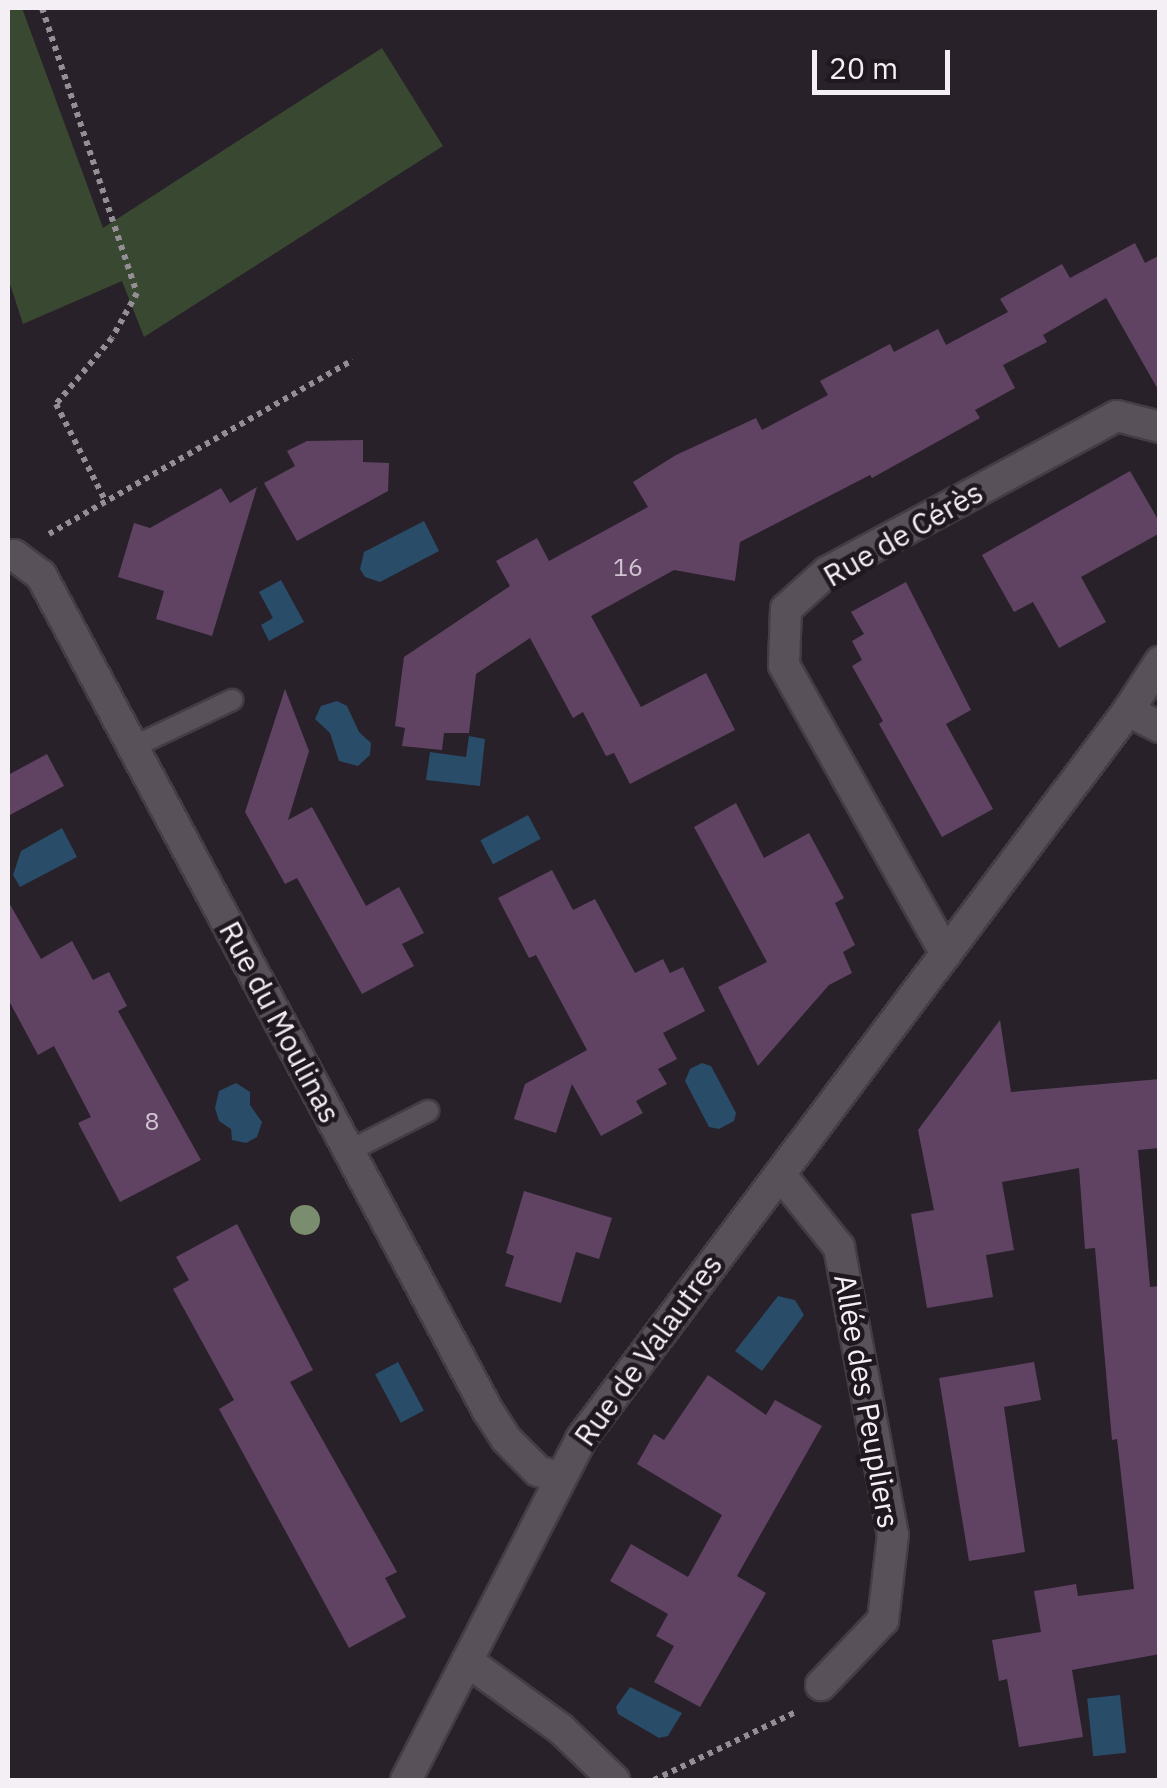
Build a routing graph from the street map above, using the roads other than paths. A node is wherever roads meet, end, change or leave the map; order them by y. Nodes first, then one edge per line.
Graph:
1 (1160, 427) edge
2 (11, 556) edge
3 (1160, 662) edge
4 (232, 700) dead end
5 (1128, 711) junction
6 (1160, 728) edge
7 (132, 747) junction
8 (946, 954) junction
9 (428, 1112) dead end
10 (349, 1151) junction
11 (780, 1174) junction
12 (558, 1477) junction
13 (467, 1661) junction
14 (822, 1685) road end
15 (406, 1780) edge
16 (614, 1780) edge

1 - 8 street, Rue de Cérès
2 - 7 street, Rue du Moulinas
3 - 5 street, Rue de Valautres
4 - 7 lane
5 - 6 street
5 - 8 street, Rue de Valautres
7 - 10 street, Rue du Moulinas
8 - 11 street, Rue de Valautres
9 - 10 lane
10 - 12 street, Rue du Moulinas
11 - 12 street, Rue de Valautres
11 - 14 street, Allée des Peupliers
12 - 13 street, Rue de Valautres
13 - 15 street, Rue de Valautres
13 - 16 street

